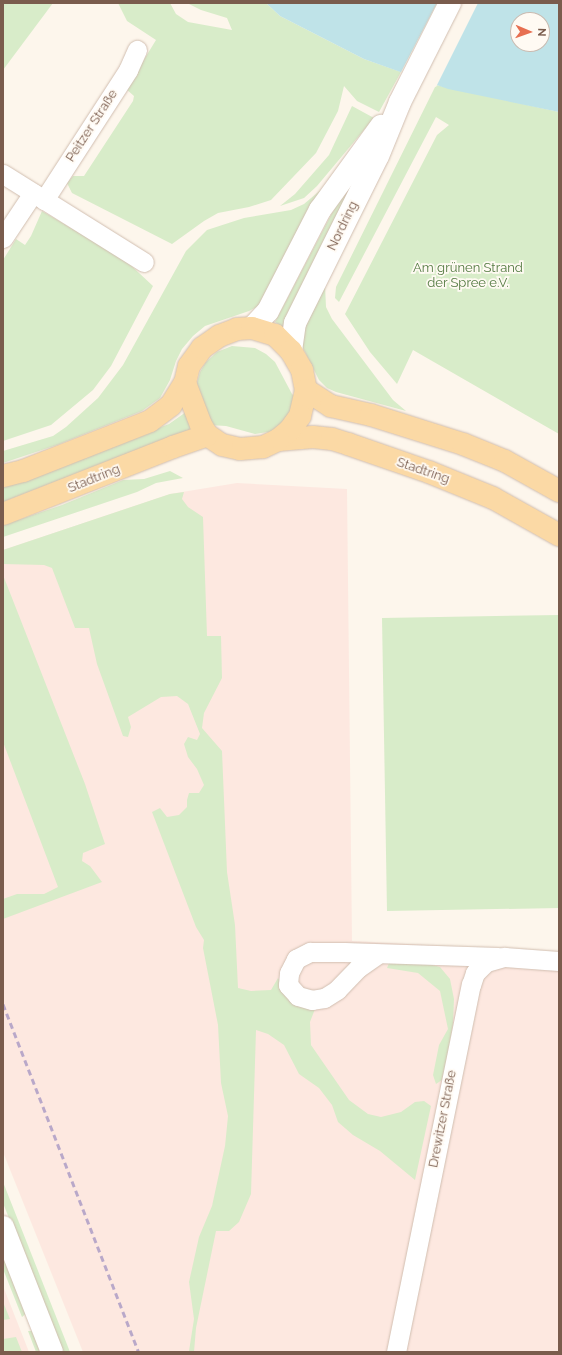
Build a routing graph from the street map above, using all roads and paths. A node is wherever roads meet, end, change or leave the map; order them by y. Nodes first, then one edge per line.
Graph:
1 (450, 3) edge
2 (137, 50) dead end
3 (400, 102) junction
4 (3, 174) edge
5 (39, 197) junction
6 (3, 238) edge
7 (144, 262) dead end
8 (252, 328) junction
9 (291, 351) junction
10 (185, 383) junction
11 (306, 390) junction
12 (208, 435) junction
13 (278, 440) junction
14 (3, 476) edge
15 (559, 491) edge
16 (3, 514) edge
17 (559, 535) edge
18 (378, 954) dead end
19 (504, 957) junction
20 (559, 960) edge
21 (3, 1227) edge
22 (52, 1352) edge
23 (396, 1352) edge

1 - 3 main road, Nordring
2 - 5 street, Peitzer Straße
3 - 8 main road, Nordring
3 - 9 main road, Nordring
4 - 5 street
5 - 6 street, Peitzer Straße
5 - 7 street
8 - 9 main road, Stadtring
8 - 10 main road, Stadtring
9 - 11 main road, Stadtring
10 - 12 main road, Stadtring
10 - 14 main road, Stadtring
11 - 13 main road, Stadtring
11 - 15 main road
12 - 13 main road, Stadtring
12 - 16 main road, Stadtring
13 - 17 main road, Stadtring
18 - 19 street
19 - 20 street, Drewitzer Straße
19 - 23 street, Drewitzer Straße
21 - 22 main road

